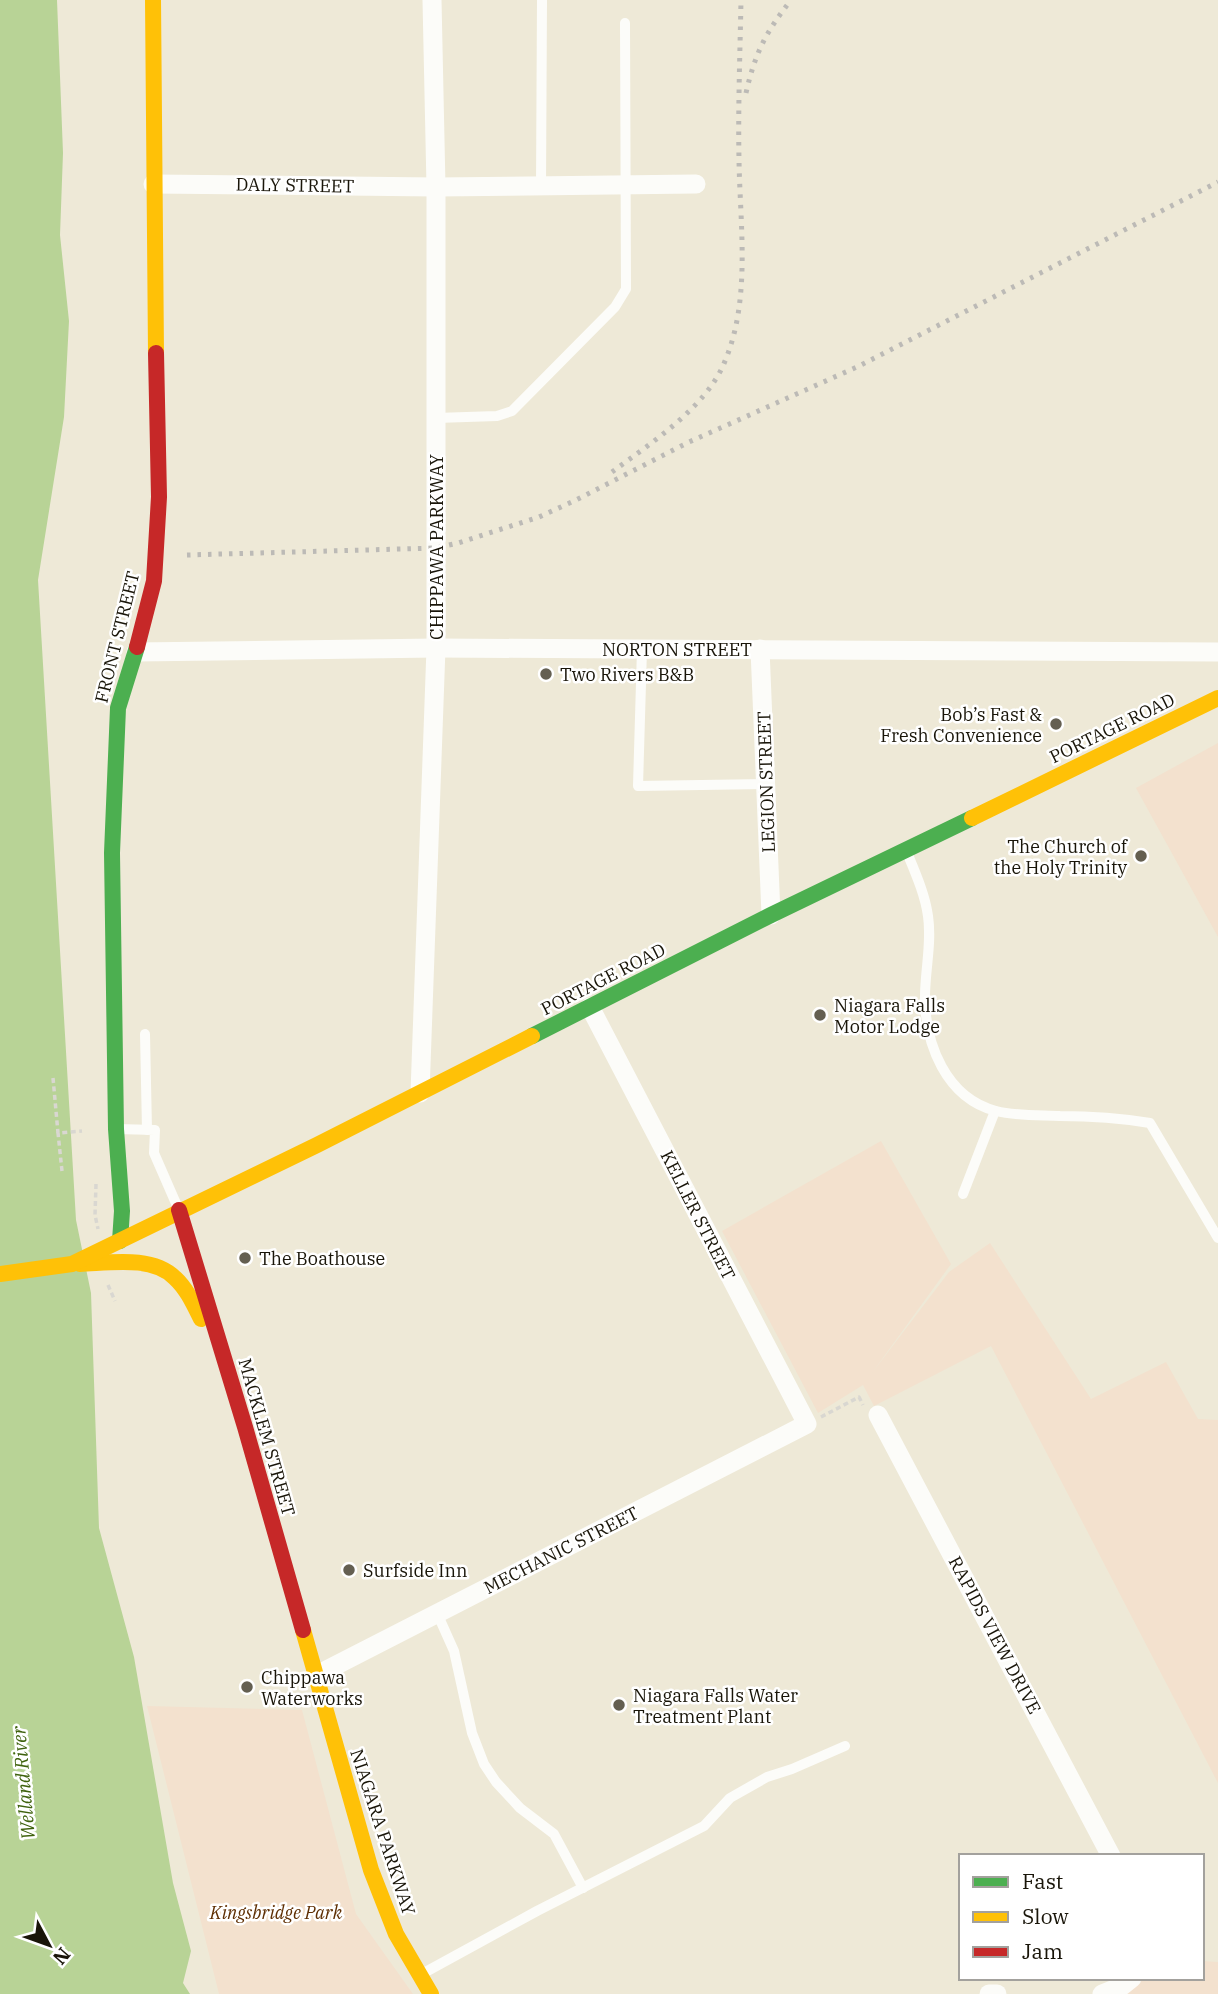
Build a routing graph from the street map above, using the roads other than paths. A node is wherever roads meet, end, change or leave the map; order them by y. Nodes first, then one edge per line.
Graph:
1 (153, 0) edge
2 (432, 0) edge
3 (542, 0) edge
4 (625, 23) dead end
5 (153, 184) junction
6 (696, 184) dead end
7 (541, 186) junction
8 (625, 186) junction
9 (436, 187) junction
10 (436, 418) junction
11 (436, 648) junction
12 (642, 649) junction
13 (760, 649) junction
14 (136, 652) junction
15 (1218, 652) edge
16 (1218, 698) edge
17 (766, 784) junction
18 (906, 850) junction
19 (771, 915) junction
20 (590, 1007) junction
21 (145, 1034) dead end
22 (419, 1093) junction
23 (995, 1111) junction
24 (116, 1129) junction
25 (146, 1130) junction
26 (962, 1194) dead end
27 (179, 1210) junction
28 (1218, 1238) edge
29 (120, 1241) junction
30 (72, 1264) junction
31 (0, 1274) edge
32 (231, 1380) junction
33 (878, 1415) road end
34 (807, 1424) joint
35 (437, 1613) junction
36 (315, 1676) junction
37 (845, 1746) dead end
38 (1110, 1854) edge
39 (583, 1888) junction
40 (418, 1976) junction
41 (1129, 1980) edge
42 (1106, 1993) edge
43 (431, 1994) edge
44 (989, 1994) edge
45 (997, 1994) edge

1 - 5 main road, FRONT STREET
2 - 9 street, CHIPPAWA PARKWAY
3 - 7 lane
4 - 8 lane
5 - 9 street, DALY STREET
5 - 14 main road, FRONT STREET
6 - 8 street, DALY STREET
7 - 8 street, DALY STREET
7 - 9 street, DALY STREET
8 - 10 lane
9 - 10 street, CHIPPAWA PARKWAY
10 - 11 street, CHIPPAWA PARKWAY
11 - 12 street, NORTON STREET
11 - 14 street, NORTON STREET
11 - 22 street, CHIPPAWA PARKWAY
12 - 13 street, NORTON STREET
12 - 17 lane
13 - 15 street, NORTON STREET
13 - 17 street, LEGION STREET
14 - 24 main road, FRONT STREET
16 - 18 main road, PORTAGE ROAD
17 - 19 street, LEGION STREET
18 - 19 main road, PORTAGE ROAD
18 - 23 lane
19 - 20 main road, PORTAGE ROAD
20 - 22 main road, PORTAGE ROAD
20 - 34 street, KELLER STREET
21 - 25 lane
22 - 27 main road, PORTAGE ROAD
23 - 26 lane
23 - 28 lane
24 - 25 lane
24 - 29 main road, FRONT STREET
25 - 27 lane
27 - 29 main road, PORTAGE ROAD
27 - 32 main road, MACKLEM STREET
29 - 30 main road, PORTAGE ROAD
30 - 31 main road, PORTAGE ROAD
30 - 32 main road
32 - 36 main road, MACKLEM STREET
33 - 38 street, RAPIDS VIEW DRIVE
34 - 35 street, MECHANIC STREET
35 - 36 street, MECHANIC STREET
35 - 39 lane
36 - 40 main road, NIAGARA PARKWAY
37 - 39 lane
39 - 40 lane
40 - 43 main road, NIAGARA PARKWAY
41 - 42 street
44 - 45 street

